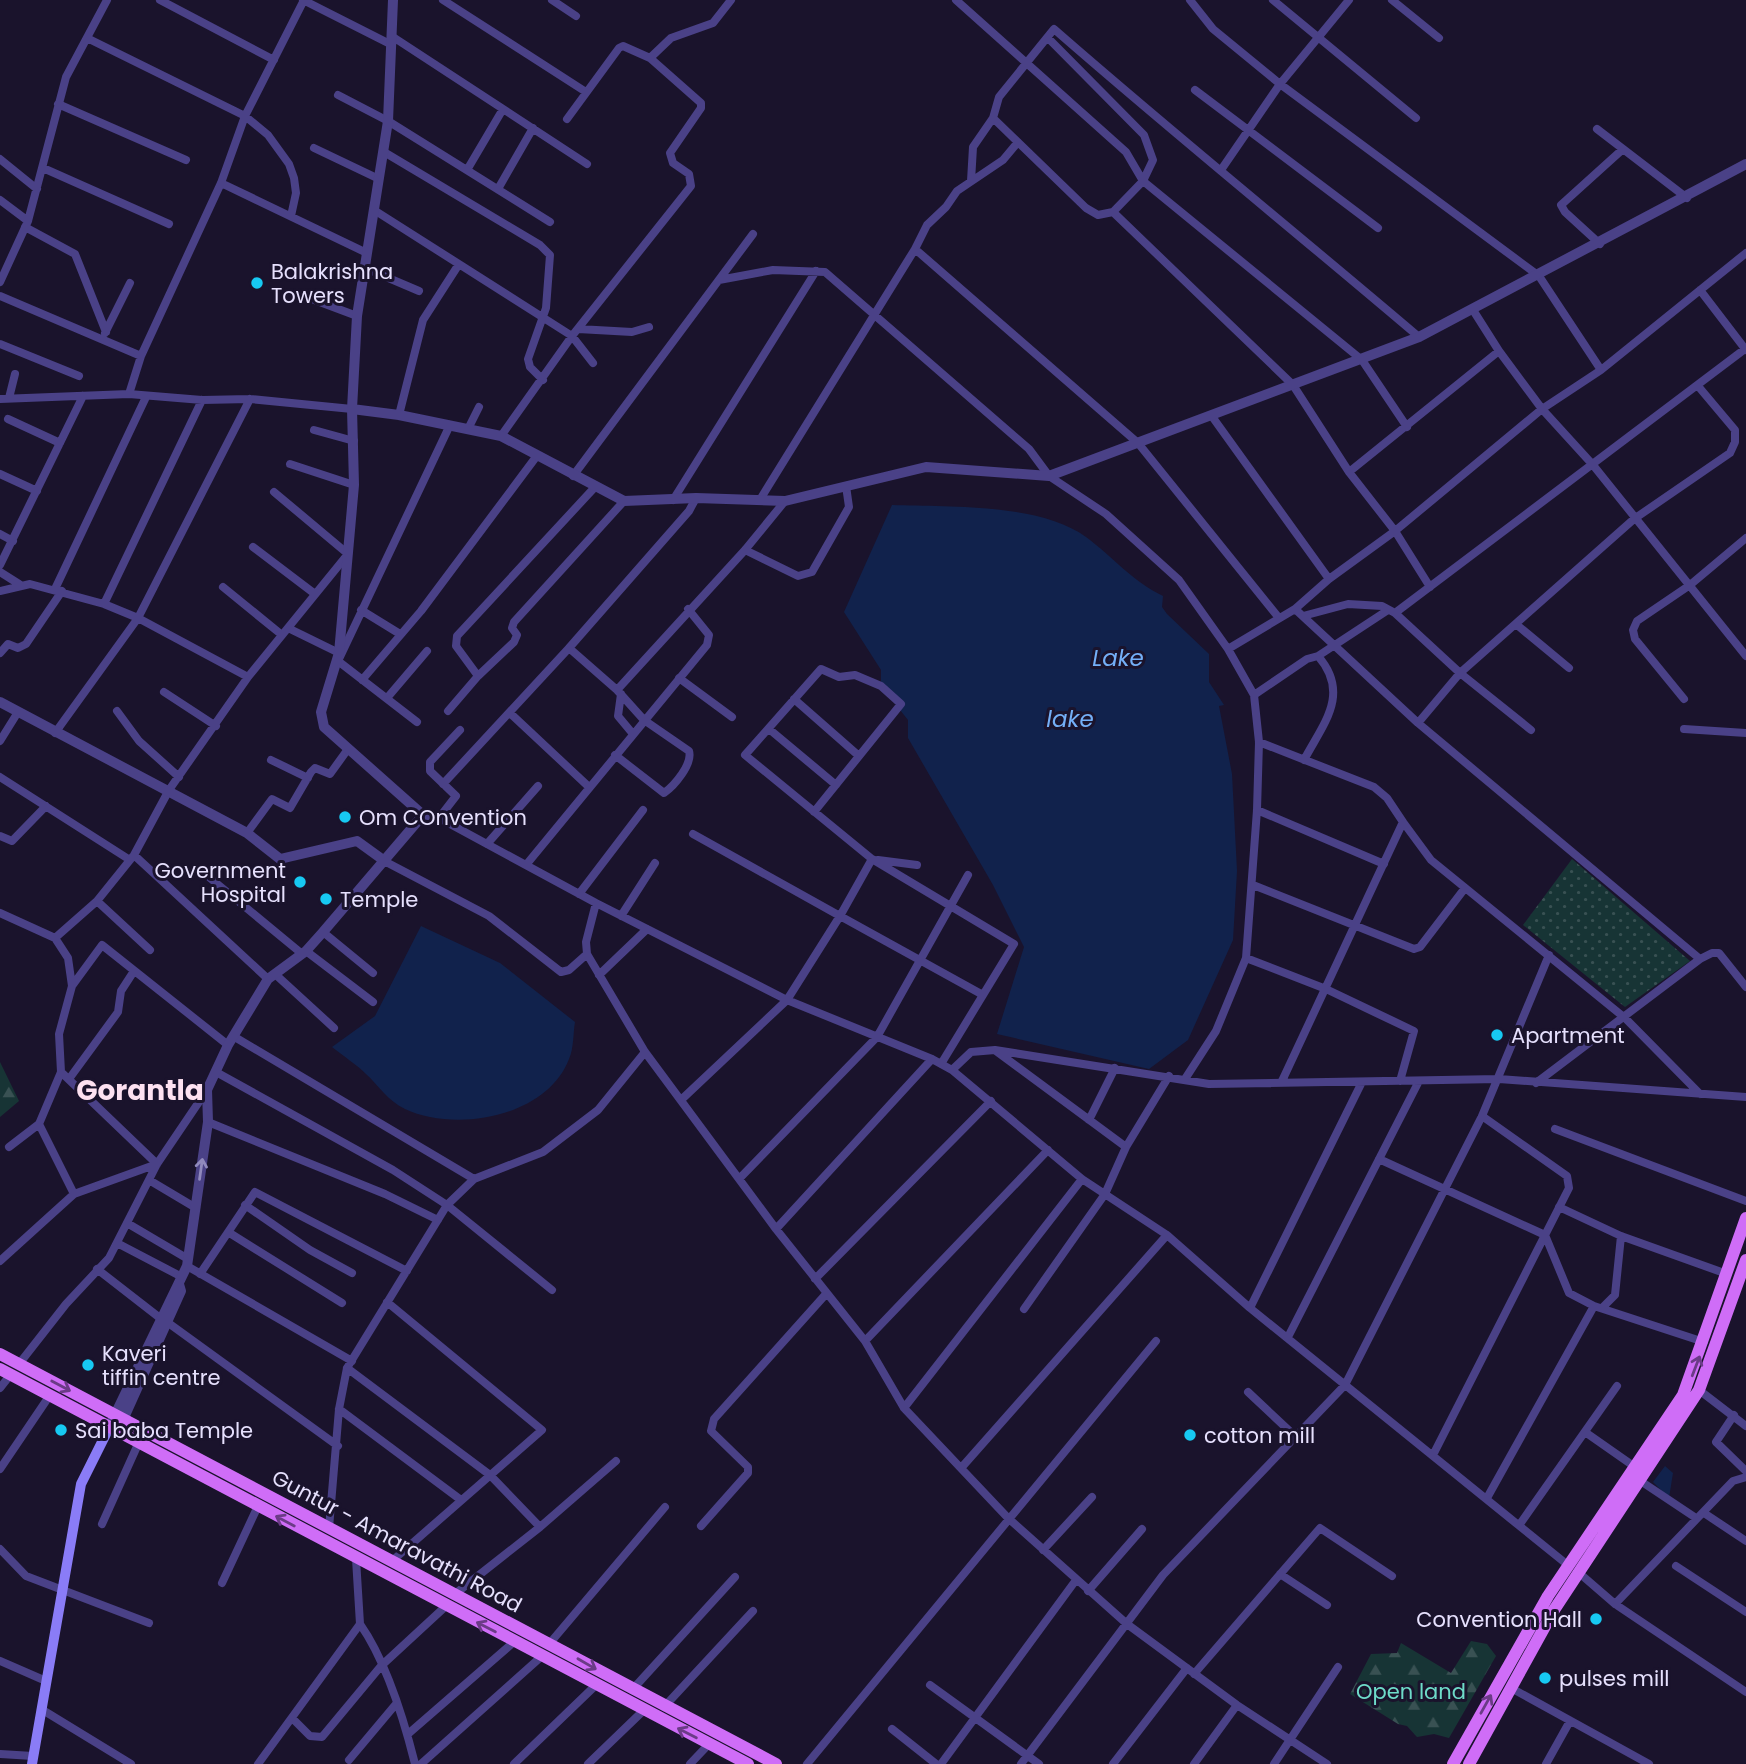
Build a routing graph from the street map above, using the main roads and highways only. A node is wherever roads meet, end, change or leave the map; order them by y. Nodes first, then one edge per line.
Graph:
1 (1746, 1217) edge
2 (1742, 1245) edge
3 (1746, 1260) edge
4 (1743, 1279) edge
5 (0, 1354) edge
6 (10, 1369) edge
7 (116, 1423) junction
8 (1574, 1569) junction
9 (33, 1760) edge
10 (748, 1764) edge
11 (776, 1764) edge
12 (1453, 1764) edge
13 (1469, 1764) edge

1 - 2 main road
8 -> 2 main road
3 - 4 main road
4 - 8 main road
5 - 6 main road, Guntur - Amaravathi Road
6 -> 7 main road, Guntur - Amaravathi Road
6 - 7 main road, Guntur - Amaravathi Road
7 - 9 main road
10 -> 7 main road, Guntur - Amaravathi Road
7 -> 11 main road, Guntur - Amaravathi Road
12 -> 8 main road
8 - 13 main road

